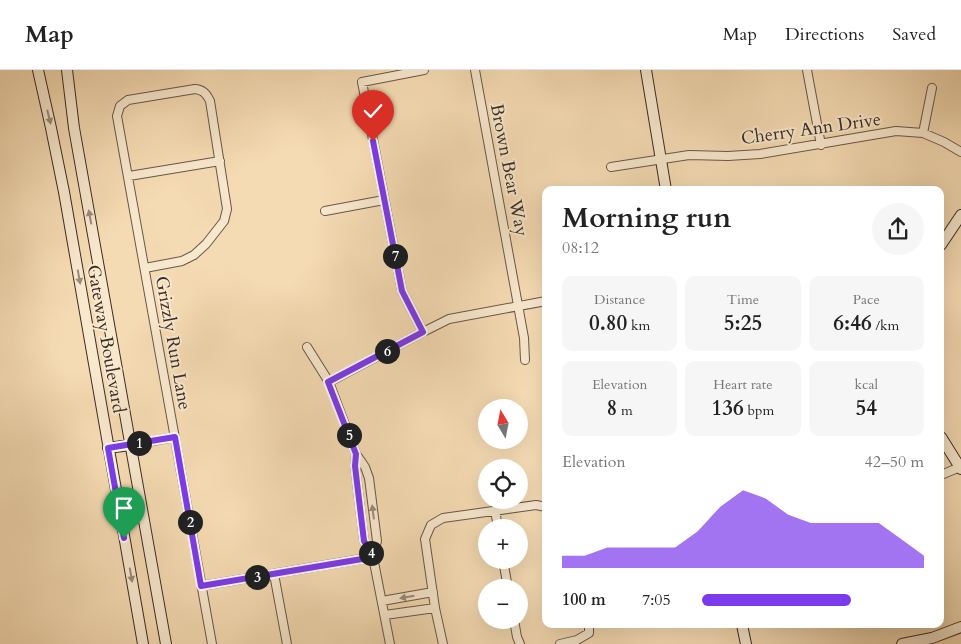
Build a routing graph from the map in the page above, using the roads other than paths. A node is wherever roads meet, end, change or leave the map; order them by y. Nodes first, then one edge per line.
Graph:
1 (38, 70) edge
2 (67, 70) edge
3 (424, 70) edge
4 (475, 70) edge
5 (646, 70) edge
6 (807, 70) edge
7 (932, 88) dead end
8 (923, 133) junction
9 (821, 145) junction
10 (961, 152) edge
11 (660, 159) junction
12 (220, 161) junction
13 (611, 168) dead end
14 (129, 176) junction
15 (665, 186) edge
16 (384, 200) junction
17 (325, 211) dead end
18 (961, 215) edge
19 (944, 240) edge
20 (145, 268) junction
21 (542, 302) edge
22 (518, 306) junction
23 (423, 332) junction
24 (306, 347) dead end
25 (525, 360) dead end
26 (328, 382) junction
27 (175, 437) junction
28 (944, 442) edge
29 (130, 445) junction
30 (108, 448) junction
31 (356, 454) junction
32 (960, 468) edge
33 (944, 474) edge
34 (542, 506) edge
35 (495, 510) junction
36 (496, 519) edge
37 (374, 557) junction
38 (274, 574) junction
39 (201, 586) junction
40 (433, 592) junction
41 (382, 601) junction
42 (435, 608) junction
43 (385, 615) junction
44 (961, 627) edge
45 (743, 628) edge
46 (516, 629) edge
47 (589, 629) edge
48 (144, 644) edge
49 (166, 644) edge
50 (212, 644) edge
51 (287, 644) edge
52 (390, 644) edge
53 (443, 644) edge
54 (520, 644) edge
55 (560, 644) edge
56 (746, 644) edge
57 (902, 644) edge

1 -> 30 street, Gateway Boulevard
29 -> 2 street, Gateway Boulevard
3 - 16 street
4 - 22 street, Brown Bear Way
5 - 11 street
6 - 9 street
7 - 8 street
8 - 9 street, Cherry Ann Drive
8 - 10 street, Cherry Ann Drive
9 - 11 street, Cherry Ann Drive
11 - 13 street, Cherry Ann Drive
11 - 15 street
12 - 14 street
12 - 14 street, Grizzly Run Lane
12 - 20 street
14 - 20 street, Grizzly Run Lane
16 - 17 street
16 - 23 street
18 - 19 street
20 - 27 street, Grizzly Run Lane
21 - 22 street
22 - 23 street
22 - 25 street, Brown Bear Way
23 - 26 street
24 - 26 street
26 - 31 street
27 - 29 street
27 - 39 street, Grizzly Run Lane
28 - 32 street
29 - 30 street
29 - 49 street, Gateway Boulevard
30 -> 48 street, Gateway Boulevard
31 - 37 street
37 -> 31 street
32 - 33 street
34 - 35 street
35 - 36 street
35 - 40 street
37 - 38 street
37 - 41 street
38 - 39 street
38 - 51 street
39 - 50 street, Grizzly Run Lane
40 -> 41 street
40 - 42 street
41 - 43 street
42 - 43 street
42 - 53 street
43 - 52 street
44 - 57 street
45 - 56 street
46 - 54 street
47 - 55 street

